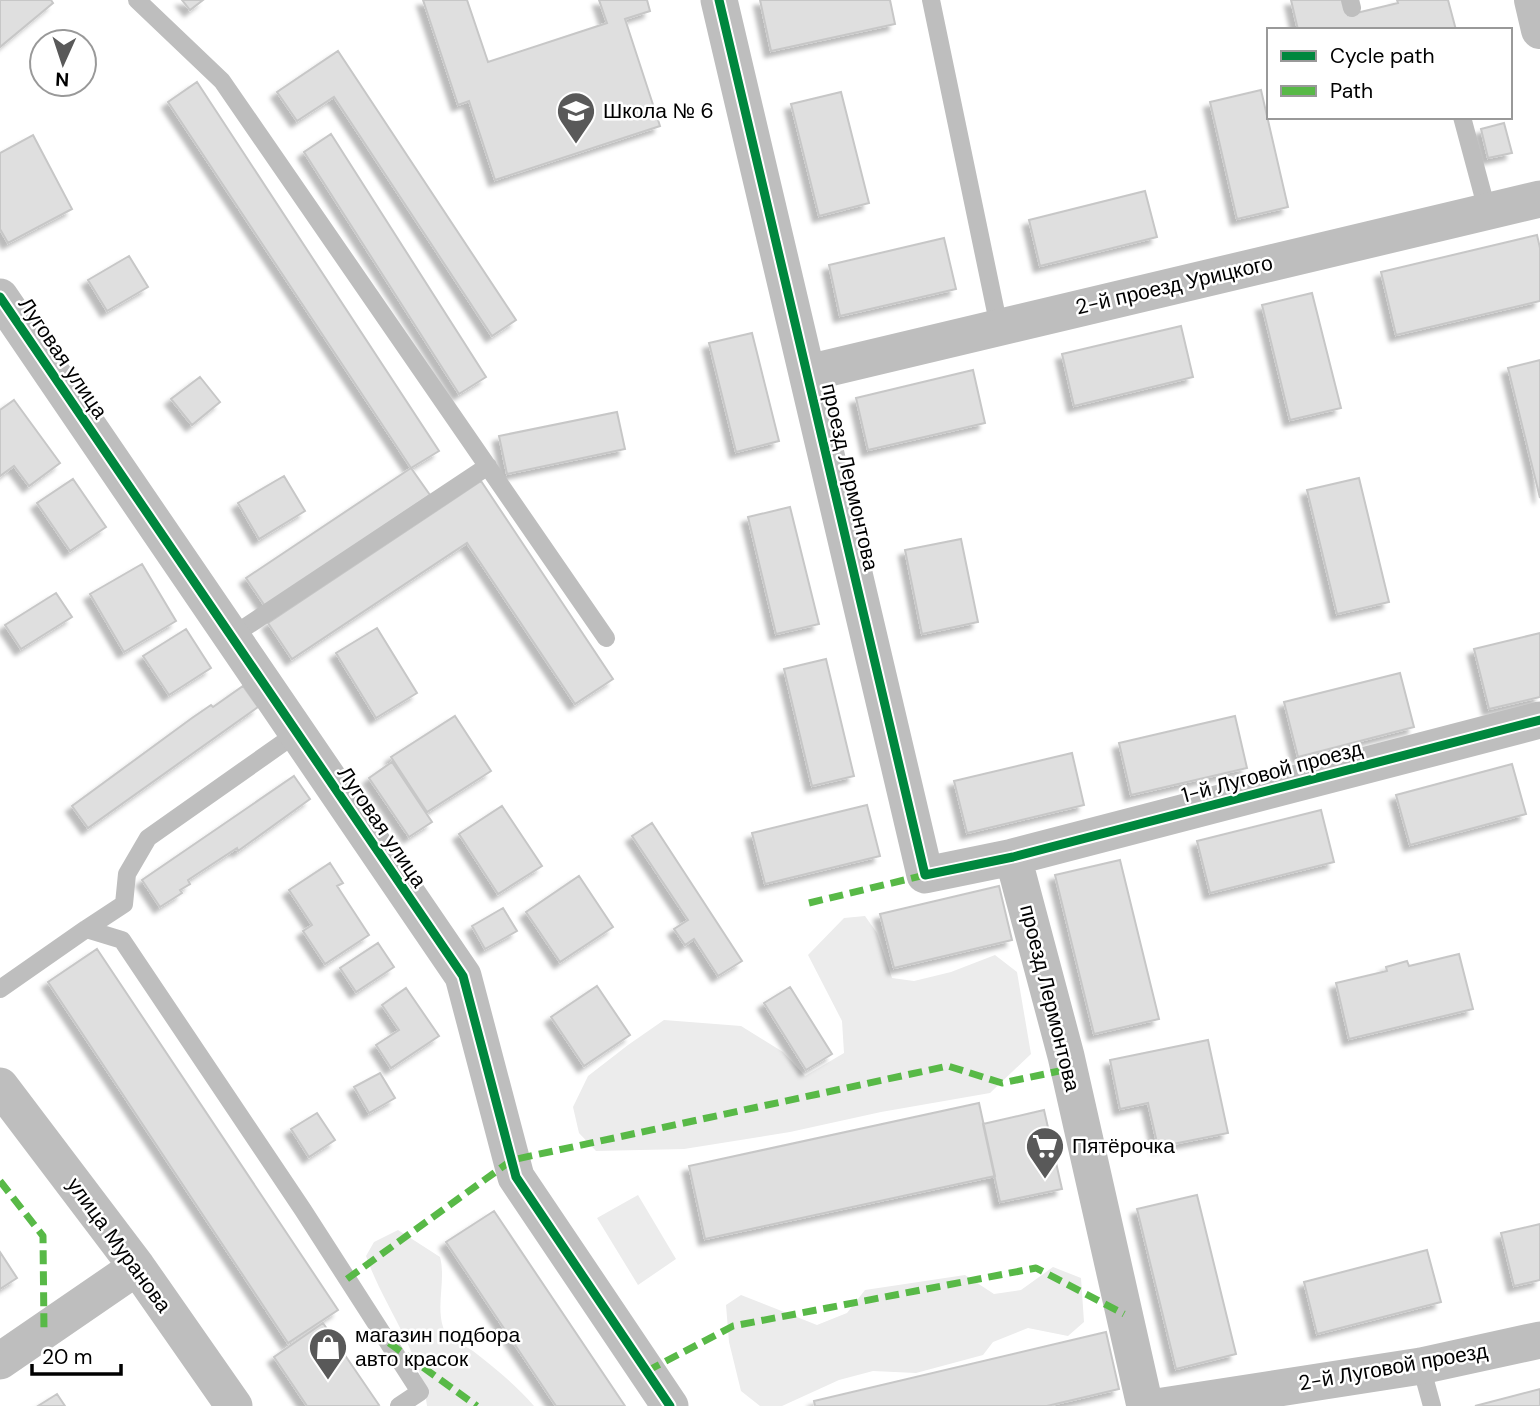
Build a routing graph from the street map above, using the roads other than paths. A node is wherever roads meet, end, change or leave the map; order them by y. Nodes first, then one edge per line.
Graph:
1 (137, 0) edge
2 (719, 0) edge
3 (931, 0) edge
4 (1533, 0) edge
5 (1540, 30) edge
6 (1463, 119) edge
7 (1540, 199) edge
8 (1487, 210) junction
9 (0, 297) edge
10 (999, 327) junction
11 (808, 373) junction
12 (488, 466) junction
13 (232, 636) junction
14 (606, 638) dead end
15 (1540, 720) edge
16 (297, 733) junction
17 (1013, 857) junction
18 (86, 929) junction
19 (0, 989) edge
20 (0, 1086) edge
21 (137, 1267) junction
22 (1540, 1339) edge
23 (0, 1361) edge
24 (1421, 1366) junction
25 (234, 1406) edge
26 (400, 1406) edge
27 (670, 1406) edge
28 (1145, 1406) edge
29 (1163, 1406) edge
30 (1432, 1406) edge

1 - 12 lane
2 - 11 street, проезд Лермонтова
3 - 10 lane
4 - 5 highway
6 - 8 lane
7 - 8 street, 2-й проезд Урицкого
8 - 10 street, 2-й проезд Урицкого
9 - 13 street, Луговая улица
10 - 11 street, 2-й проезд Урицкого
11 - 17 street, проезд Лермонтова
12 - 13 lane
12 - 14 lane
13 - 16 street, Луговая улица
15 - 17 street, 1-й Луговой проезд
16 - 18 lane
16 - 27 street, Луговая улица
17 - 28 street, проезд Лермонтова
18 - 19 lane
18 - 26 lane
20 - 21 street, улица Муранова
21 - 23 street
21 - 25 street, улица Муранова
22 - 24 street, 2-й Луговой проезд
24 - 29 street, 2-й Луговой проезд
24 - 30 lane

